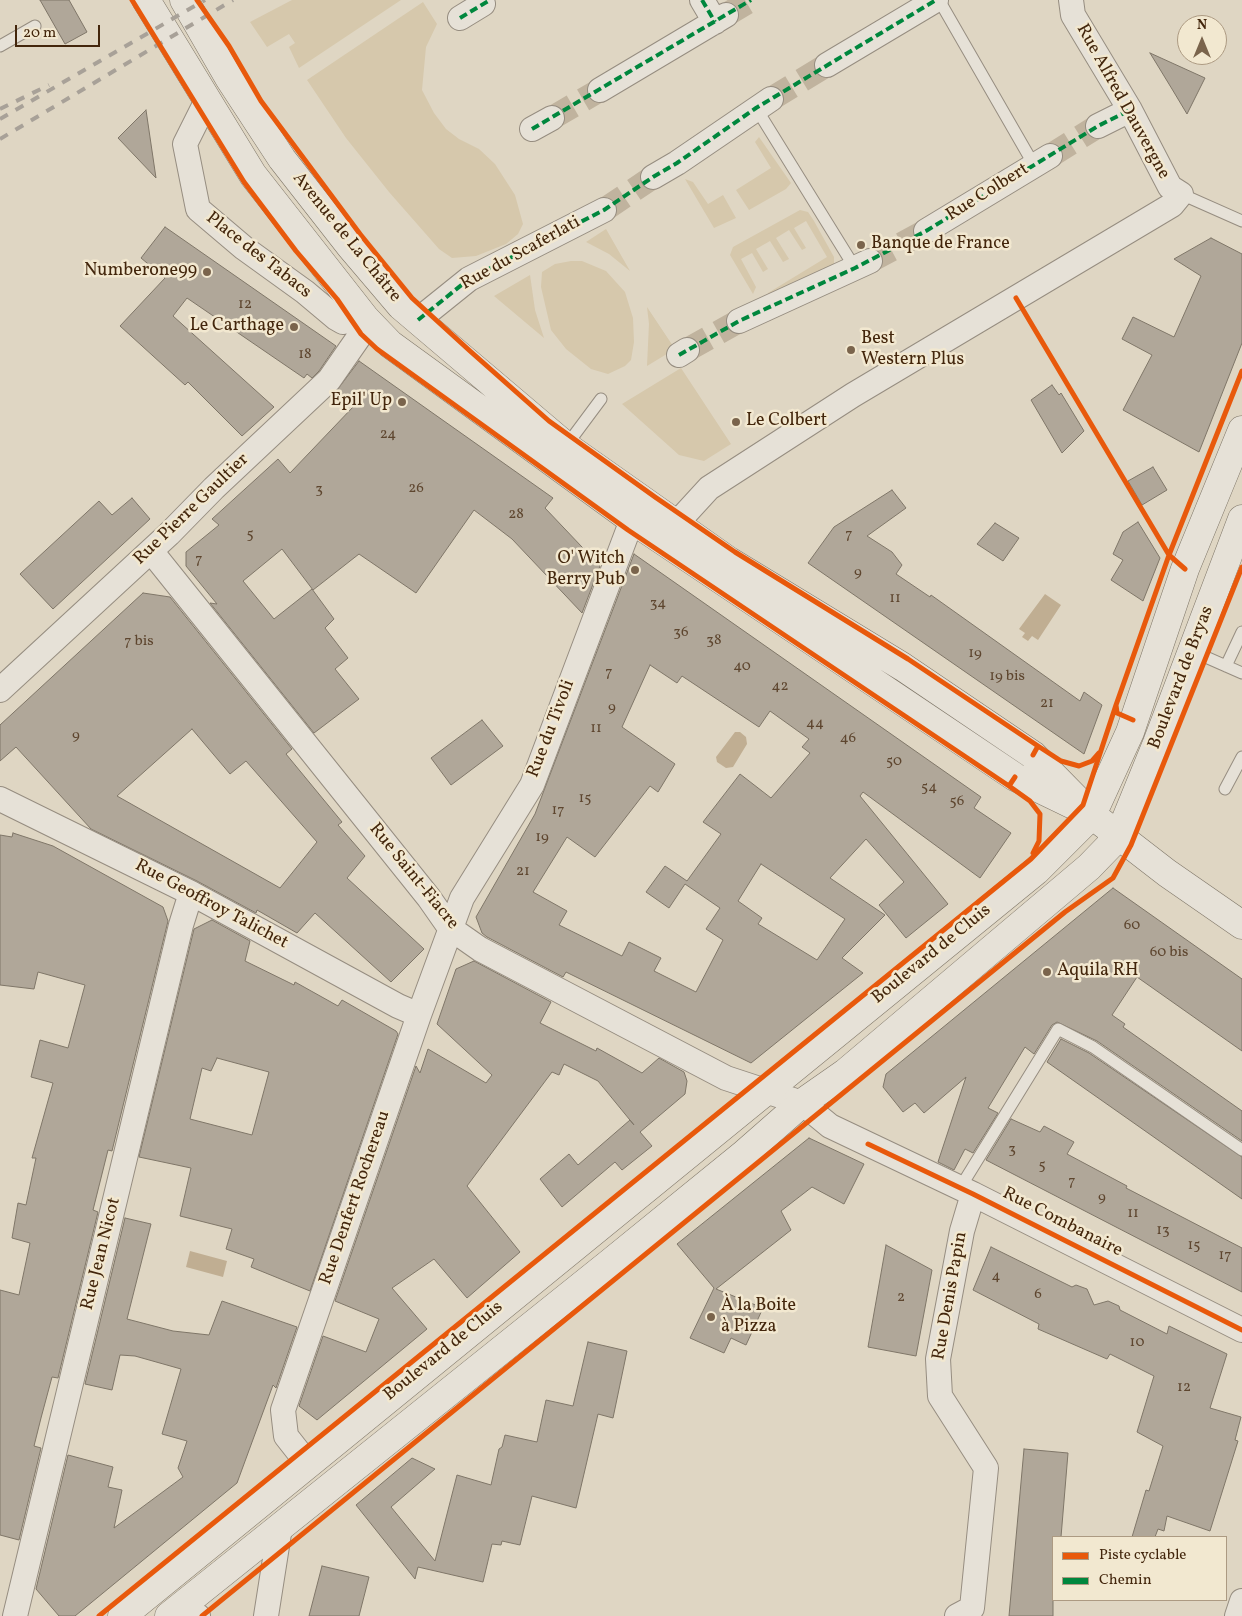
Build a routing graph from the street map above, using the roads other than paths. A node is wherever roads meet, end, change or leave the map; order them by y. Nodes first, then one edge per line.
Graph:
1 (146, 0) edge
2 (184, 0) edge
3 (702, 0) edge
4 (938, 0) edge
5 (1071, 0) edge
6 (483, 4) dead end
7 (460, 18) dead end
8 (35, 26) dead end
9 (0, 46) edge
10 (826, 66) tunnel mouth
11 (600, 90) tunnel mouth
12 (207, 100) junction
13 (764, 103) joint
14 (1130, 110) junction
15 (1098, 126) tunnel mouth
16 (1042, 160) joint
17 (652, 176) tunnel mouth
18 (1181, 194) junction
19 (604, 210) tunnel mouth
20 (1242, 221) edge
21 (926, 231) tunnel mouth
22 (862, 264) joint
23 (365, 318) junction
24 (418, 320) junction
25 (739, 321) tunnel mouth
26 (601, 399) dead end
27 (502, 425) junction
28 (1242, 430) edge
29 (566, 446) junction
30 (1242, 519) edge
31 (632, 520) junction
32 (676, 524) junction
33 (151, 551) junction
34 (1242, 632) edge
35 (1192, 651) junction
36 (1226, 666) junction
37 (1242, 674) edge
38 (0, 690) edge
39 (1242, 757) edge
40 (1226, 789) dead end
41 (0, 799) edge
42 (1092, 815) junction
43 (1119, 836) junction
44 (191, 893) junction
45 (1242, 925) edge
46 (450, 928) junction
47 (419, 1015) junction
48 (767, 1090) junction
49 (802, 1103) junction
50 (1242, 1150) edge
51 (966, 1191) junction
52 (1242, 1330) edge
53 (308, 1464) junction
54 (280, 1527) junction
55 (1242, 1601) edge
56 (183, 1613) edge
57 (15, 1616) edge
58 (122, 1616) edge
59 (266, 1616) edge
60 (957, 1616) edge
61 (1237, 1616) edge

1 - 12 main road, Avenue de La Châtre
2 - 24 main road, Avenue de La Châtre
3 - 11 street
4 - 10 street
4 - 16 lane
5 - 14 street, Rue Alfred Dauvergne
6 - 7 street
8 - 9 lane
12 - 23 main road, Avenue de La Châtre
12 - 23 street, Place des Tabacs
13 - 17 street
13 - 22 lane
14 - 15 street
14 - 18 street, Rue Alfred Dauvergne
16 - 21 street, Rue Colbert
18 - 20 lane
18 - 32 street, Rue Alfred Dauvergne
19 - 24 street, Rue du Scaferlati
22 - 25 street
23 - 27 main road, Avenue de La Châtre
23 - 33 street, Rue Pierre Gaultier
24 - 29 main road, Avenue de La Châtre
26 - 29 lane
27 - 31 main road, Avenue de La Châtre
27 - 32 main road
28 - 42 main road, Boulevard de Bryas
29 - 32 main road, Avenue de La Châtre
30 - 35 main road, Boulevard de Bryas
31 - 42 main road, Avenue de La Châtre
31 - 46 street, Rue du Tivoli
32 - 42 main road, Avenue de La Châtre
33 - 38 street, Rue Pierre Gaultier
33 - 46 street, Rue Saint-Fiacre
34 - 36 lane
35 - 36 lane
35 - 43 main road, Boulevard de Bryas
36 - 37 lane
39 - 40 lane
41 - 44 street, Rue Geoffroy Talichet
42 - 43 main road, Avenue de La Châtre
42 - 48 main road, Boulevard de Cluis
43 - 45 main road, Avenue de La Châtre
43 - 49 main road, Boulevard de Cluis
44 - 47 street, Rue Geoffroy Talichet
44 - 57 street, Rue Jean Nicot
46 - 47 street, Rue Denfert Rochereau
46 - 48 street, Rue Saint-Fiacre
47 - 53 street, Rue Denfert Rochereau
48 - 49 street
48 - 53 main road, Boulevard de Cluis
49 - 51 street, Rue Combanaire
49 - 54 main road, Boulevard de Cluis
50 - 51 lane
51 - 52 street, Rue Combanaire
51 - 60 street, Rue Denis Papin
53 - 58 main road, Boulevard de Cluis
54 - 56 main road, Boulevard de Cluis
54 - 59 street
55 - 61 street

